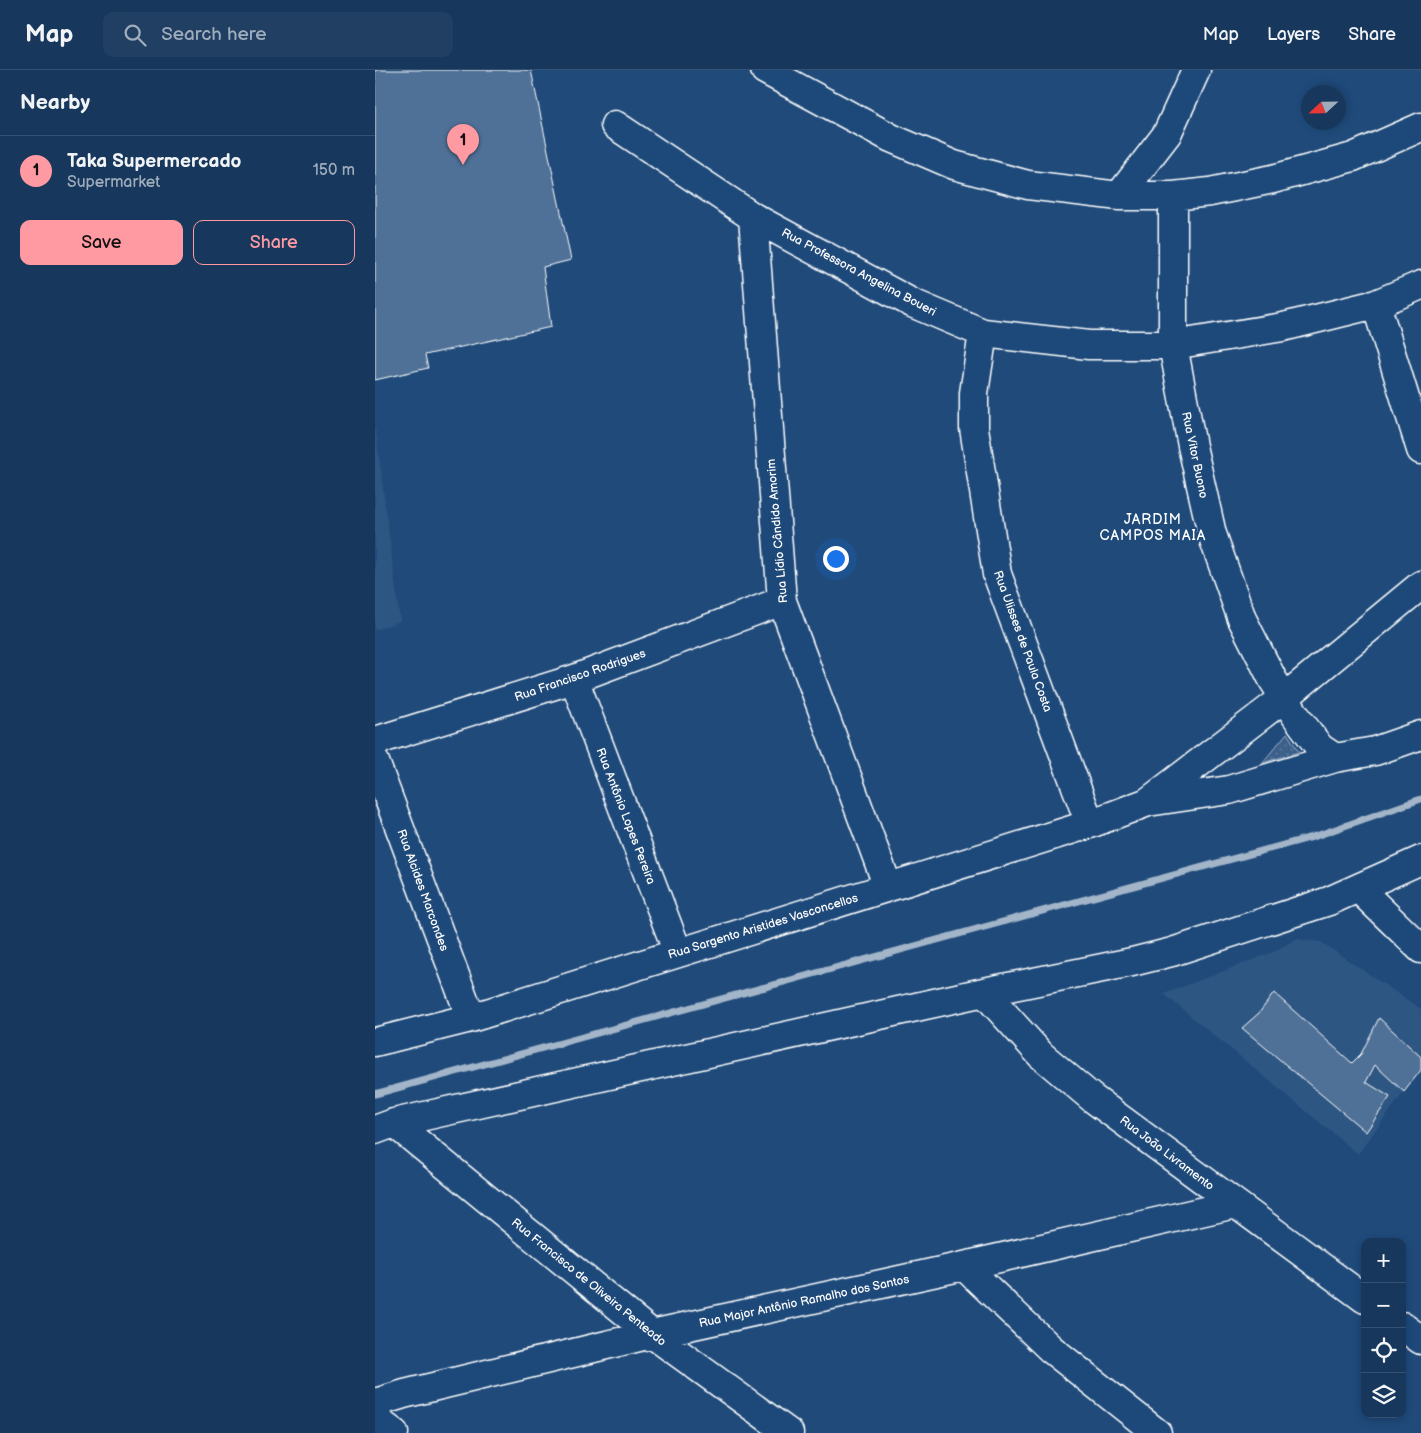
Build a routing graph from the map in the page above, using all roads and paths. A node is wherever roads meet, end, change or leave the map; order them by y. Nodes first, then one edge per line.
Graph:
1 (765, 70) edge
2 (1196, 70) edge
3 (615, 125) dead end
4 (1421, 126) edge
5 (1119, 196) junction
6 (1173, 196) junction
7 (753, 217) junction
8 (1421, 285) edge
9 (1376, 304) junction
10 (983, 333) junction
11 (1173, 345) junction
12 (1421, 450) edge
13 (1421, 585) edge
14 (782, 601) junction
15 (574, 679) junction
16 (1284, 698) junction
17 (1421, 735) edge
18 (375, 741) edge
19 (1335, 758) junction
20 (375, 762) edge
21 (1148, 802) junction
22 (1090, 824) junction
23 (1421, 860) edge
24 (888, 887) junction
25 (1359, 889) junction
26 (1421, 949) edge
27 (678, 952) junction
28 (984, 992) junction
29 (471, 1018) junction
30 (375, 1025) edge
31 (388, 1039) edge
32 (385, 1127) edge
33 (1235, 1204) junction
34 (964, 1266) junction
35 (1361, 1296) edge
36 (1405, 1328) edge
37 (652, 1334) junction
38 (1421, 1340) edge
39 (375, 1403) edge
40 (375, 1419) edge
41 (394, 1433) edge
42 (789, 1433) edge
43 (1157, 1433) edge

1 - 5 street
2 - 5 street
3 - 7 street, Rua Professora Angelina Boueri
4 - 6 street
5 - 6 street
6 - 11 street, Rua Vitor Buono
7 - 10 street, Rua Professora Angelina Boueri
7 - 14 street, Rua Lídio Cândido Amorim
8 - 9 street, Rua Professora Angelina Boueri
9 - 11 street, Rua Professora Angelina Boueri
9 - 12 street
10 - 11 street, Rua Professora Angelina Boueri
10 - 22 street, Rua Ulisses de Paula Costa
11 - 16 street, Rua Vitor Buono
13 - 16 street, Rua Sargento Aristides Vasconcellos
14 - 15 street, Rua Francisco Rodrigues
14 - 24 street, Rua Lídio Cândido Amorim
15 - 18 street, Rua Francisco Rodrigues
15 - 27 street, Rua Antônio Lopes Pereira
16 - 19 street
16 - 21 street, Rua Sargento Aristides Vasconcellos
17 - 19 street, Rua Sargento Aristides Vasconcellos
19 - 21 street, Rua Sargento Aristides Vasconcellos
20 - 29 street, Rua Alcides Marcondes
21 - 22 street, Rua Sargento Aristides Vasconcellos
22 - 24 street, Rua Sargento Aristides Vasconcellos
23 - 25 street
24 - 27 street, Rua Sargento Aristides Vasconcellos
25 - 26 street
25 - 28 street
27 - 29 street, Rua Sargento Aristides Vasconcellos
28 - 32 street
28 - 33 street, Rua João Livramento
29 - 31 street, Rua Sargento Aristides Vasconcellos
30 - 31 street
32 - 37 street, Rua Francisco de Oliveira Penteado
33 - 34 street, Rua Major Antônio Ramalho dos Santos
33 - 35 street, Rua João Livramento
34 - 37 street, Rua Major Antônio Ramalho dos Santos
34 - 43 street
36 - 38 street
37 - 39 street, Rua Major Antônio Ramalho dos Santos
37 - 42 street, Rua Francisco de Oliveira Penteado
40 - 41 street

